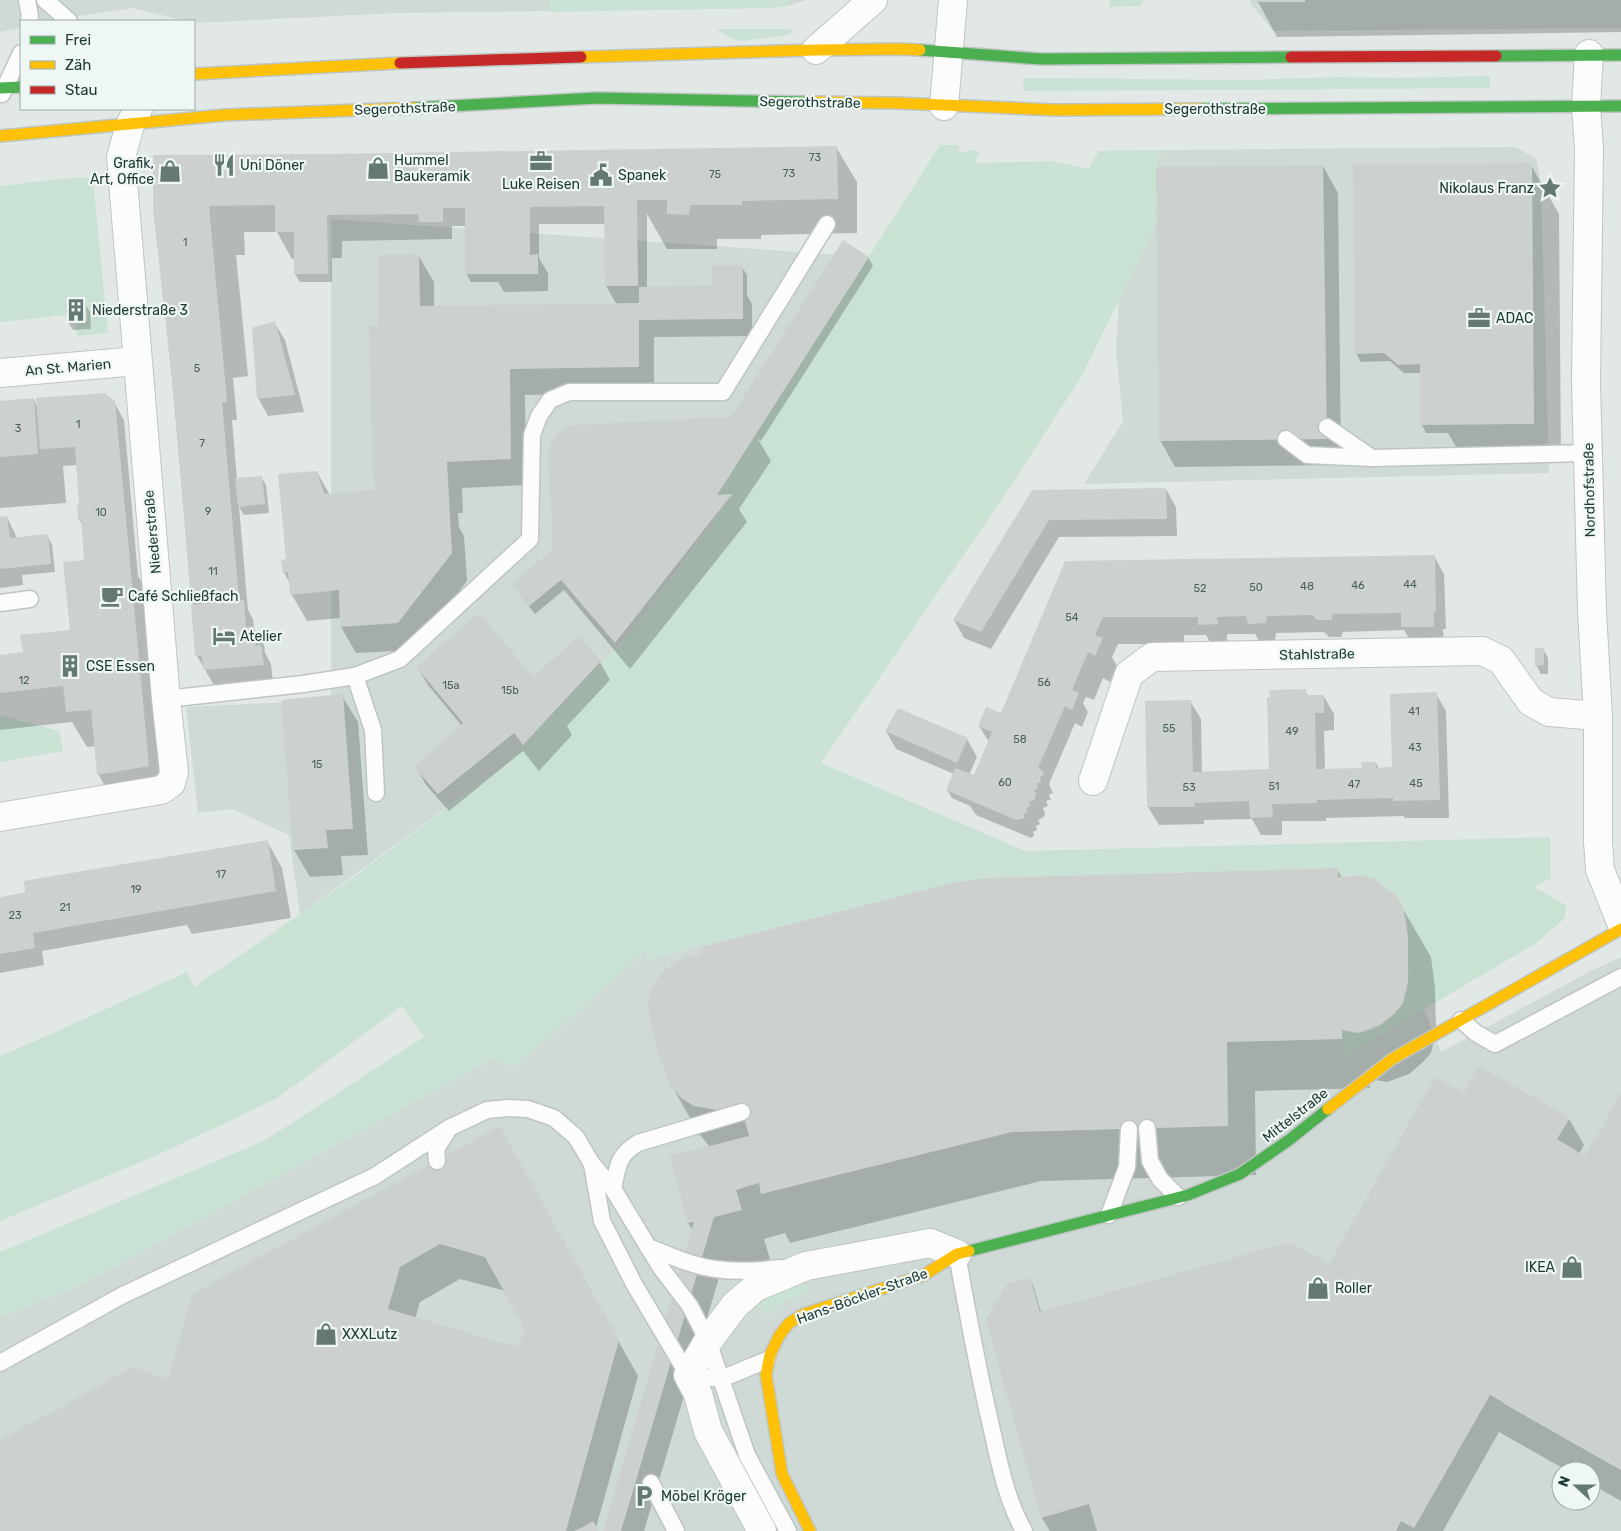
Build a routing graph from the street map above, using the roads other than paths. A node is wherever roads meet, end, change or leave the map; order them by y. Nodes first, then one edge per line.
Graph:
1 (27, 0) edge
2 (45, 0) edge
3 (873, 0) edge
4 (953, 0) edge
5 (29, 20) edge
6 (68, 20) edge
7 (816, 50) junction
8 (948, 52) junction
9 (1589, 54) junction
10 (1621, 55) edge
11 (20, 56) edge
12 (195, 74) edge
13 (7, 90) edge
14 (944, 106) junction
15 (1586, 106) junction
16 (1621, 106) edge
17 (134, 117) edge
18 (0, 136) edge
19 (827, 224) dead end
20 (137, 361) junction
21 (0, 373) edge
22 (1327, 427) dead end
23 (1286, 440) dead end
24 (1588, 453) junction
25 (1372, 458) junction
26 (30, 599) dead end
27 (0, 602) edge
28 (355, 676) junction
29 (166, 699) junction
30 (1598, 716) junction
31 (1093, 781) dead end
32 (376, 793) dead end
33 (0, 817) edge
34 (1621, 922) edge
35 (1621, 929) edge
36 (1621, 977) edge
37 (1462, 1020) junction
38 (742, 1112) dead end
39 (449, 1128) junction
40 (1147, 1128) dead end
41 (1129, 1129) dead end
42 (437, 1161) dead end
43 (592, 1164) junction
44 (613, 1189) junction
45 (1178, 1197) junction
46 (1109, 1216) junction
47 (648, 1247) junction
48 (957, 1254) junction
49 (806, 1266) junction
50 (708, 1341) junction
51 (767, 1360) junction
52 (0, 1363) edge
53 (688, 1375) junction
54 (720, 1379) junction
55 (651, 1483) dead end
56 (676, 1531) edge
57 (762, 1531) edge
58 (788, 1531) edge
59 (810, 1531) edge
60 (1024, 1531) edge

1 - 5 lane
2 - 6 lane
3 - 7 street
4 - 8 street
7 - 8 main road
7 - 12 main road
8 - 9 main road
8 - 14 street
9 - 10 main road
9 - 15 street, Nordhofstraße
11 - 13 lane
14 - 15 main road, Segerothstraße
14 - 17 main road, Segerothstraße
15 - 16 main road, Segerothstraße
15 - 24 street, Nordhofstraße
17 - 18 main road, Segerothstraße
17 - 20 street, Niederstraße
19 - 28 lane
20 - 21 street, An St. Marien
20 - 29 street, Niederstraße
22 - 25 lane
23 - 25 lane
24 - 25 lane
24 - 30 street, Nordhofstraße
26 - 27 lane
28 - 29 lane
28 - 32 lane
29 - 33 street, Niederstraße
30 - 31 street, Stahlstraße
30 - 34 street, Nordhofstraße
35 - 37 main road, Mittelstraße
36 - 37 lane
37 - 45 main road, Mittelstraße
38 - 44 lane
39 - 42 lane
39 - 43 lane
39 - 52 lane
40 - 45 lane
41 - 46 lane
43 - 44 lane
43 - 53 lane
44 - 47 lane
45 - 46 main road, Mittelstraße
46 - 48 main road, Mittelstraße
47 - 49 lane
47 - 50 lane
48 - 49 street, Hans-Böckler-Straße
48 - 51 main road, Hans-Böckler-Straße
48 - 60 lane
49 - 50 street, Hans-Böckler-Straße
50 - 53 street, Hans-Böckler-Straße
50 - 54 lane
51 - 54 lane
51 - 59 main road, Hans-Böckler-Straße
53 - 54 lane
53 - 57 street
54 - 58 lane
55 - 56 lane

